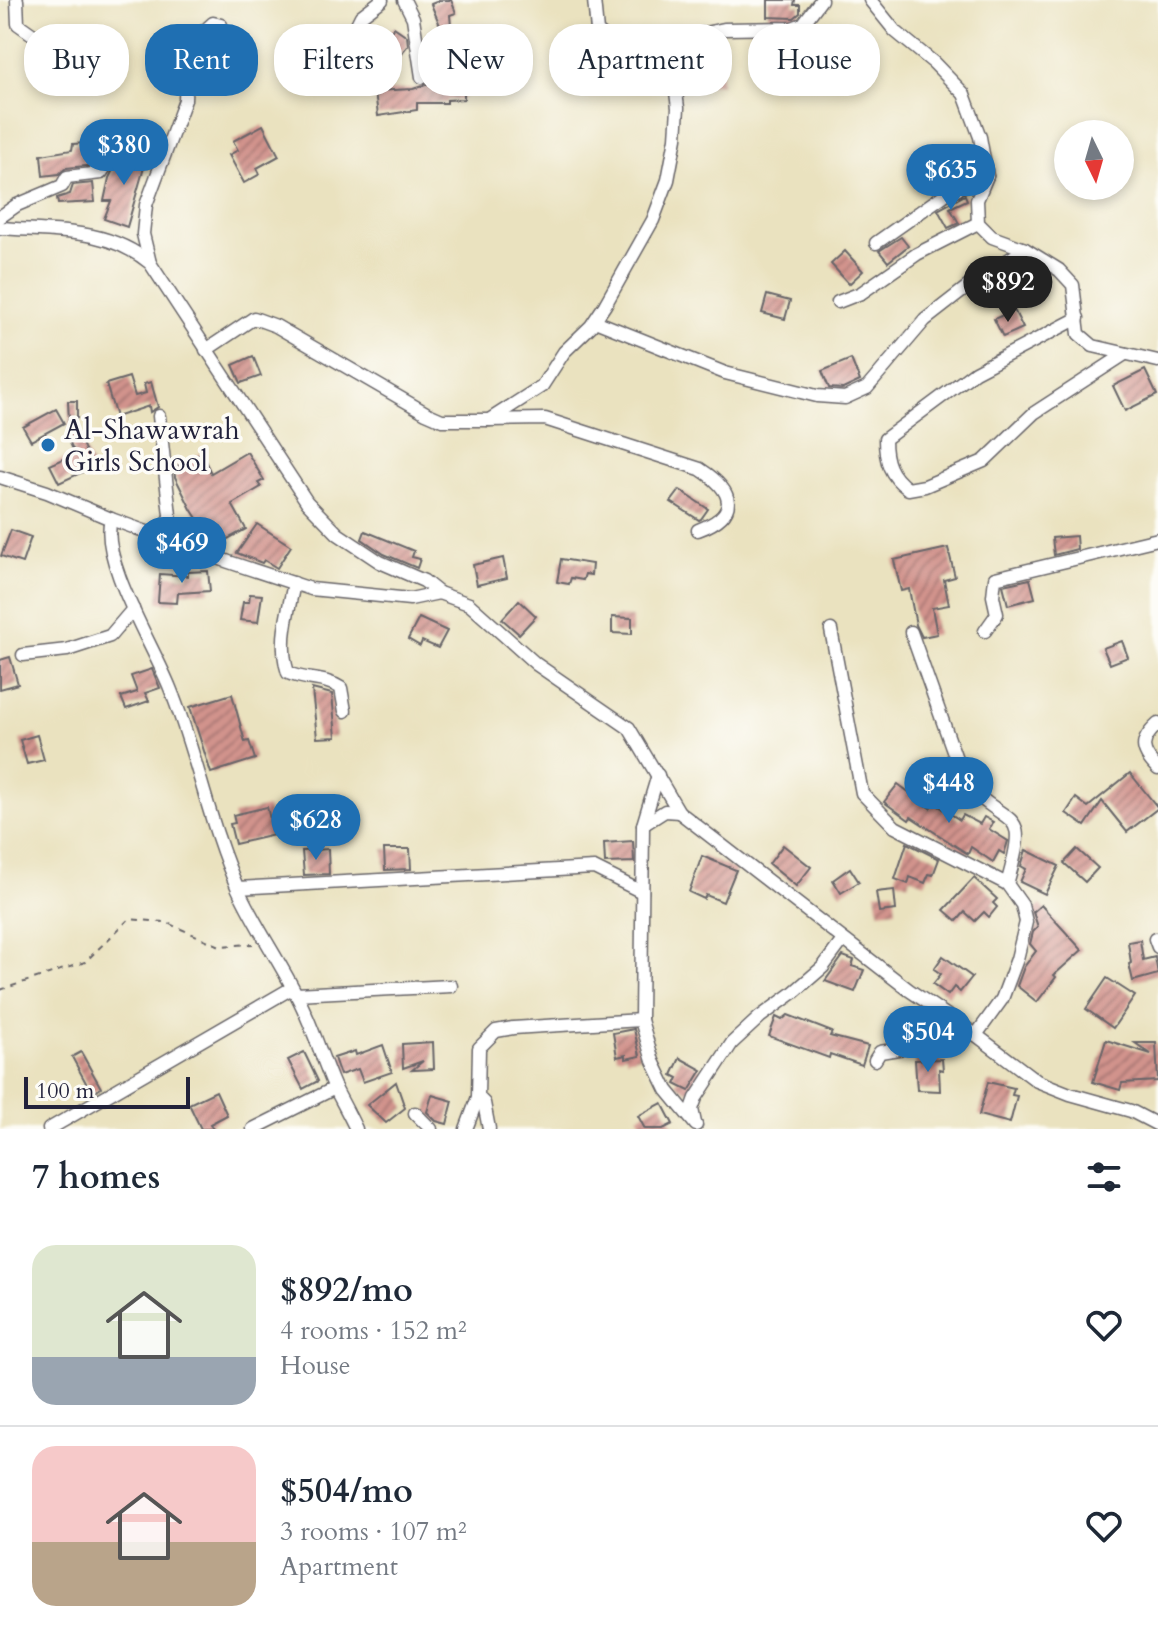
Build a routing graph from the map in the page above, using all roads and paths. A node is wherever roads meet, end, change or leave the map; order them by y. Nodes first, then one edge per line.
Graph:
1 (17, 0) edge
2 (382, 0) edge
3 (404, 0) edge
4 (594, 0) edge
5 (821, 0) edge
6 (870, 0) edge
7 (357, 24) edge
8 (596, 24) edge
9 (24, 28) edge
10 (732, 29) edge
11 (418, 51) edge
12 (185, 96) edge
13 (676, 96) edge
14 (107, 151) dead end
15 (987, 176) junction
16 (0, 217) edge
17 (978, 223) junction
18 (0, 228) edge
19 (876, 243) dead end
20 (1025, 249) junction
21 (150, 263) junction
22 (838, 302) dead end
23 (1078, 318) junction
24 (595, 321) junction
25 (206, 350) junction
26 (1125, 354) junction
27 (1158, 361) edge
28 (159, 416) dead end
29 (489, 420) junction
30 (0, 477) edge
31 (111, 519) junction
32 (698, 530) dead end
33 (1158, 539) edge
34 (173, 542) junction
35 (294, 583) junction
36 (439, 593) junction
37 (133, 609) junction
38 (831, 630) dead end
39 (985, 631) dead end
40 (911, 632) dead end
41 (23, 655) dead end
42 (345, 711) dead end
43 (1158, 724) edge
44 (1158, 769) edge
45 (658, 775) junction
46 (679, 812) junction
47 (643, 825) junction
48 (1007, 884) junction
49 (238, 888) junction
50 (642, 892) junction
51 (843, 940) junction
52 (266, 943) junction
53 (451, 986) dead end
54 (0, 990) edge
55 (294, 991) junction
56 (939, 1011) junction
57 (641, 1020) junction
58 (976, 1035) junction
59 (875, 1060) dead end
60 (335, 1088) junction
61 (478, 1097) junction
62 (415, 1113) dead end
63 (1158, 1125) edge
64 (697, 1127) edge
65 (49, 1129) edge
66 (253, 1129) edge
67 (356, 1129) edge
68 (431, 1129) edge
69 (466, 1129) edge
70 (489, 1129) edge

1 - 9 street
2 - 7 street
3 - 11 street
4 - 8 street
5 - 10 street
6 - 15 street
12 - 21 street
13 - 24 street
14 - 16 street
15 - 17 street
15 - 19 street
17 - 20 street
17 - 22 street
18 - 21 street
20 - 23 street
20 - 24 street
21 - 25 street
23 - 26 street
23 - 26 street
24 - 29 street
25 - 29 street
25 - 36 street
26 - 27 street
28 - 34 street
29 - 32 street
30 - 31 street
31 - 34 street
31 - 37 street
33 - 39 street
34 - 35 street
35 - 36 street
35 - 42 street
36 - 45 street
37 - 41 street
37 - 49 street
38 - 48 street
40 - 48 street
43 - 44 street
45 - 46 street
45 - 47 street
46 - 47 street
46 - 51 street
47 - 50 street
48 - 58 street
49 - 50 street
49 - 52 street
50 - 57 street
51 - 56 street
51 - 64 street
52 - 54 path
52 - 55 street
53 - 55 street
55 - 60 street
55 - 65 street
56 - 58 street
56 - 59 street
57 - 61 street
57 - 64 street
58 - 63 street
60 - 66 street
60 - 67 street
61 - 69 street
61 - 70 street
62 - 68 street

